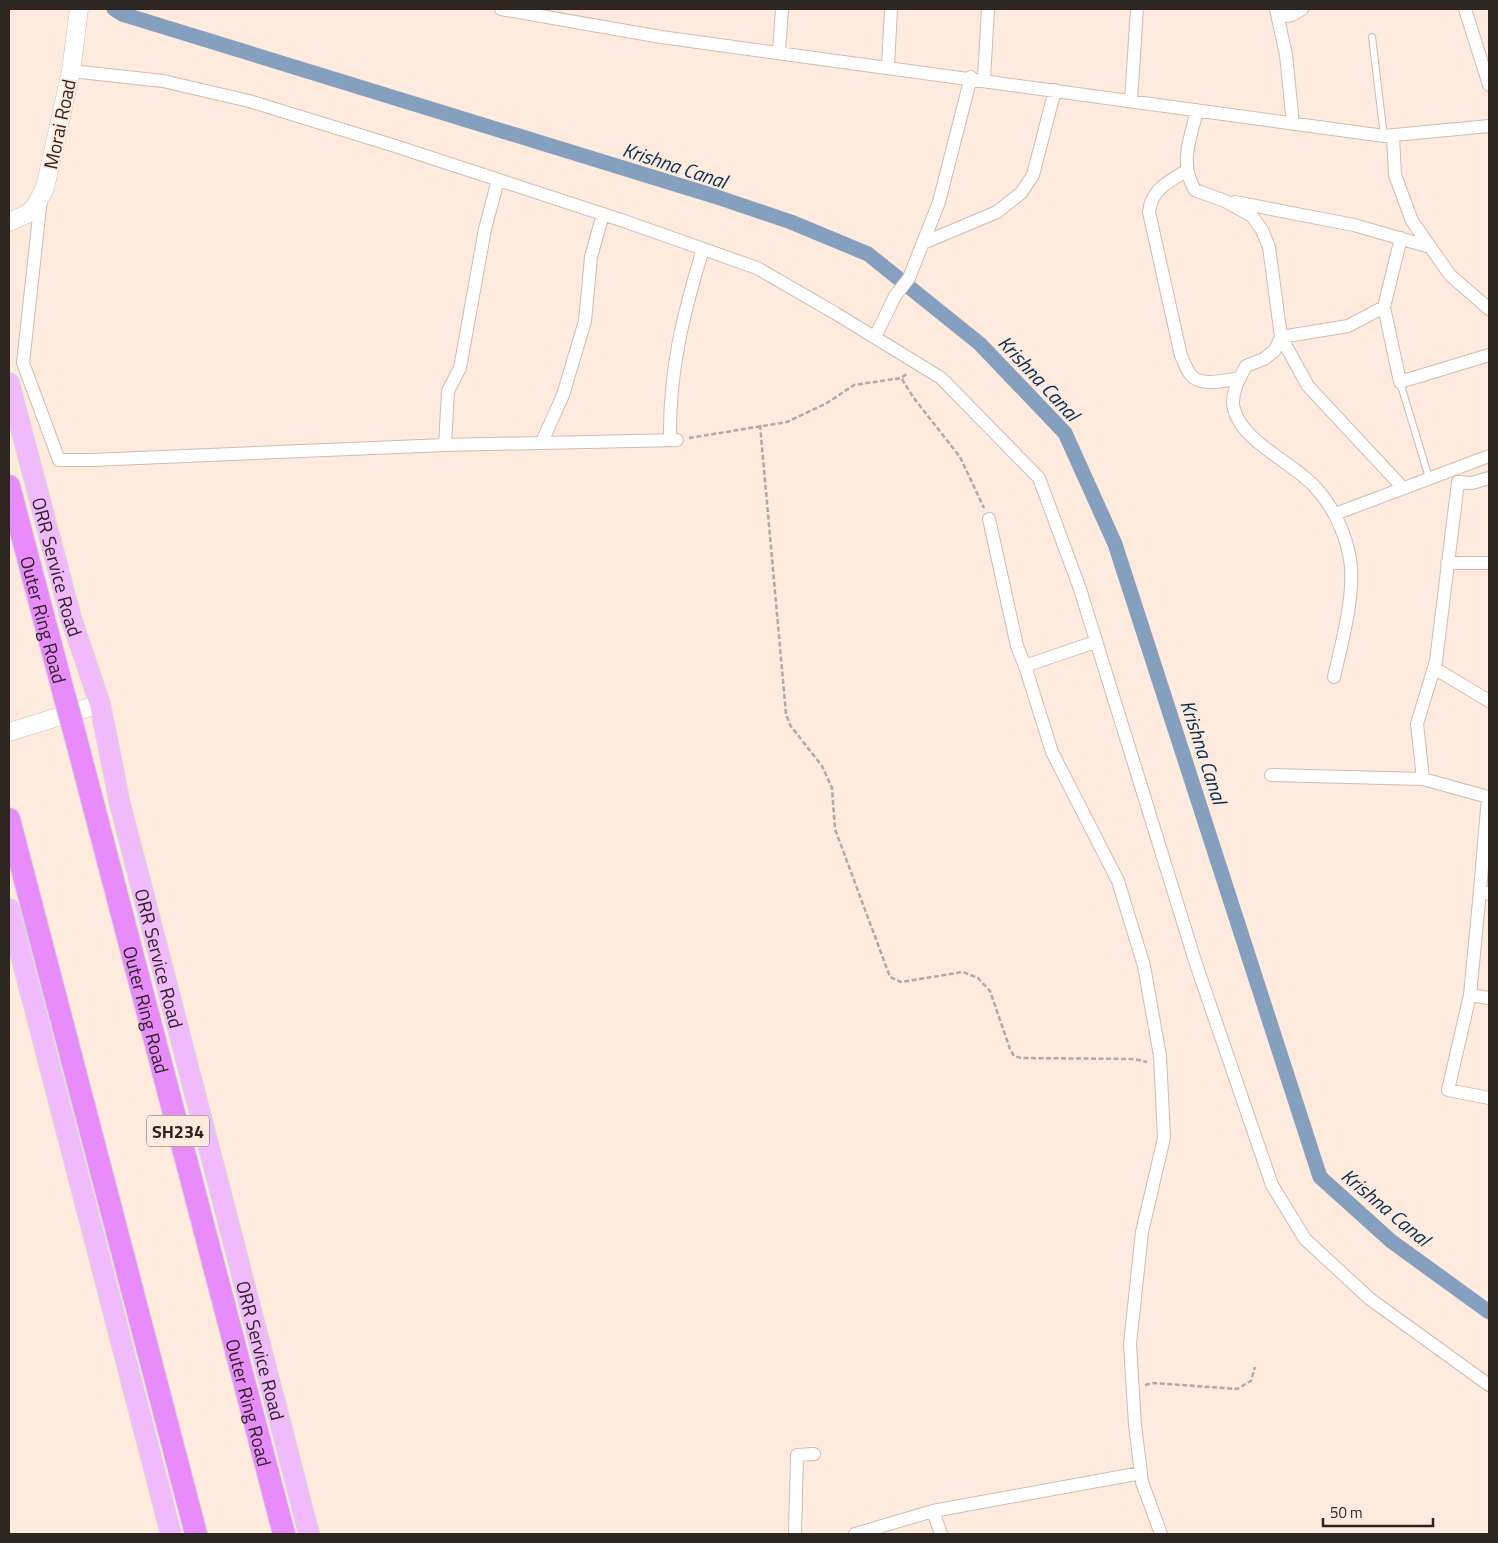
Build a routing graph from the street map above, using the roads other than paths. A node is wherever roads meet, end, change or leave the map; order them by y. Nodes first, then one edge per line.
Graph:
1 (79, 9) edge
2 (504, 9) edge
3 (782, 9) edge
4 (890, 9) edge
5 (988, 9) edge
6 (1137, 9) edge
7 (1302, 9) edge
8 (1464, 12) edge
9 (554, 13) edge
10 (1277, 13) edge
11 (1372, 37) dead end
12 (779, 52) junction
13 (888, 66) junction
14 (71, 71) junction
15 (971, 78) junction
16 (984, 80) junction
17 (1489, 85) edge
18 (1055, 90) junction
19 (1131, 101) junction
20 (1197, 111) junction
21 (1293, 124) junction
22 (1489, 126) edge
23 (1388, 136) junction
24 (1186, 171) junction
25 (498, 180) junction
26 (42, 196) junction
27 (1225, 200) junction
28 (603, 214) junction
29 (9, 222) edge
30 (1401, 238) junction
31 (923, 243) junction
32 (1430, 246) junction
33 (703, 249) junction
34 (1384, 307) junction
35 (1489, 309) edge
36 (875, 337) junction
37 (1281, 337) junction
38 (1489, 355) edge
39 (1240, 378) junction
40 (1400, 382) junction
41 (9, 383) edge
42 (542, 442) junction
43 (445, 445) junction
44 (1489, 456) edge
45 (1429, 478) junction
46 (1489, 478) edge
47 (9, 486) edge
48 (1403, 488) junction
49 (1335, 514) junction
50 (988, 519) road end
51 (1447, 563) junction
52 (1489, 563) edge
53 (1095, 642) junction
54 (1025, 666) junction
55 (1434, 668) junction
56 (1334, 677) dead end
57 (1489, 701) edge
58 (100, 704) junction
59 (9, 732) edge
60 (1271, 775) dead end
61 (1423, 779) junction
62 (1489, 795) edge
63 (9, 819) edge
64 (1485, 893) edge
65 (9, 909) edge
66 (1470, 995) junction
67 (1489, 998) edge
68 (1489, 1098) edge
69 (1489, 1385) edge
70 (814, 1454) dead end
71 (1141, 1474) junction
72 (933, 1512) junction
73 (171, 1534) edge
74 (196, 1534) edge
75 (284, 1534) edge
76 (309, 1534) edge
77 (795, 1534) edge
78 (855, 1534) edge
79 (940, 1534) edge
80 (1161, 1534) edge

1 - 14 street, Morai Road
2 - 9 street
3 - 12 street
4 - 13 street
5 - 16 street
6 - 19 street
7 - 10 street
8 - 17 street
9 - 12 street
10 - 21 street
11 - 23 lane
12 - 13 street
13 - 15 street
14 - 25 street
14 - 26 street, Morai Road
15 - 16 street
15 - 31 street
16 - 18 street
18 - 19 street
18 - 31 street
19 - 20 street
20 - 21 street
20 - 24 street
21 - 23 street
22 - 23 street
23 - 32 street
24 - 27 street
24 - 39 street
25 - 28 street
25 - 43 street
26 - 29 street, Morai Road
26 - 43 street
27 - 30 street
27 - 37 street
28 - 33 street
28 - 42 street
30 - 32 street
30 - 34 street
31 - 36 street
32 - 35 street
33 - 36 street
33 - 42 street
34 - 37 street
34 - 40 street
36 - 53 street
37 - 39 street
37 - 48 street
38 - 40 street
39 - 49 street
40 - 45 lane
41 - 58 main road, ORR Service Road
42 - 43 street
44 - 45 street
45 - 48 street
46 - 51 street
47 - 75 highway, Outer Ring Road / SH234, bridge
48 - 49 street
49 - 56 street
50 - 54 street
51 - 52 street
51 - 55 street
53 - 54 street
53 - 69 street
54 - 71 street
55 - 57 street
55 - 61 street
58 - 59 street
58 - 76 main road, ORR Service Road
60 - 61 street
61 - 62 street
62 - 64 street
63 - 74 highway
64 - 66 street
65 - 73 main road
66 - 67 street
66 - 68 street
70 - 77 street
71 - 72 street
71 - 80 street
72 - 78 street
72 - 79 street

